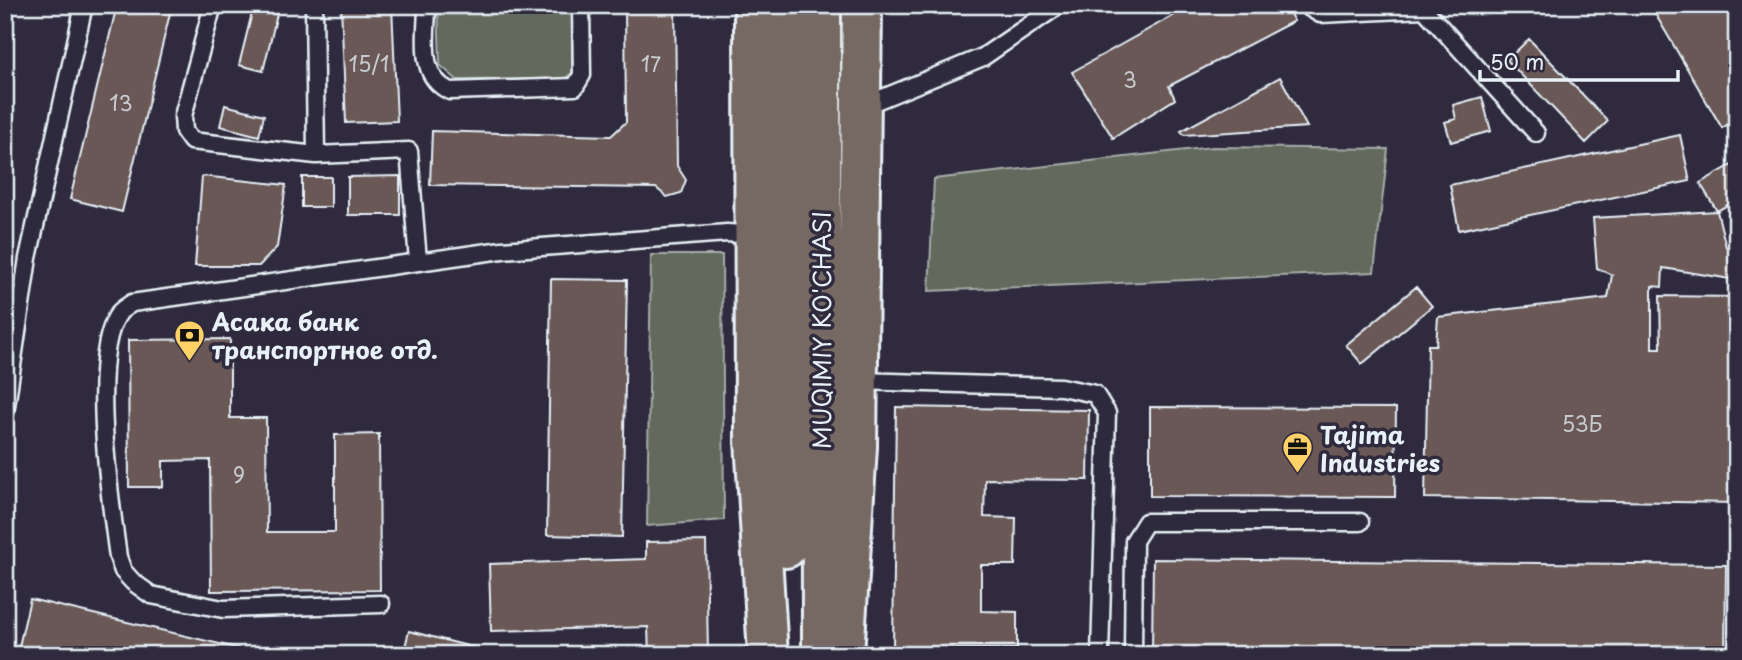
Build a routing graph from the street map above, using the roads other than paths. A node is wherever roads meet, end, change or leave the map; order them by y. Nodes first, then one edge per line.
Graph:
1 (84, 5) edge
2 (213, 5) edge
3 (314, 5) edge
4 (427, 5) edge
5 (581, 5) edge
6 (754, 5) edge
7 (786, 5) edge
8 (821, 5) edge
9 (862, 5) edge
10 (1059, 5) edge
11 (1305, 5) edge
12 (1423, 7) edge
13 (862, 107) junction
14 (1536, 133) dead end
15 (316, 155) junction
16 (755, 235) junction
17 (418, 261) junction
18 (858, 381) junction
19 (5, 414) edge
20 (1360, 522) dead end
21 (381, 604) dead end
22 (768, 655) edge
23 (785, 655) edge
24 (822, 655) edge
25 (844, 655) edge
26 (1100, 655) edge
27 (1133, 655) edge

1 - 19 lane
2 - 15 lane
3 - 15 lane
4 - 5 lane
6 - 16 main road
7 - 23 main road, MUQIMIY KO'CHASI
8 - 24 main road, MUQIMIY KO'CHASI
9 - 13 main road
10 - 13 lane
11 - 12 lane
12 - 14 lane
13 - 18 main road
15 - 17 lane
16 - 17 lane
16 - 22 main road
17 - 21 lane
18 - 25 main road
18 - 26 lane
20 - 27 lane

